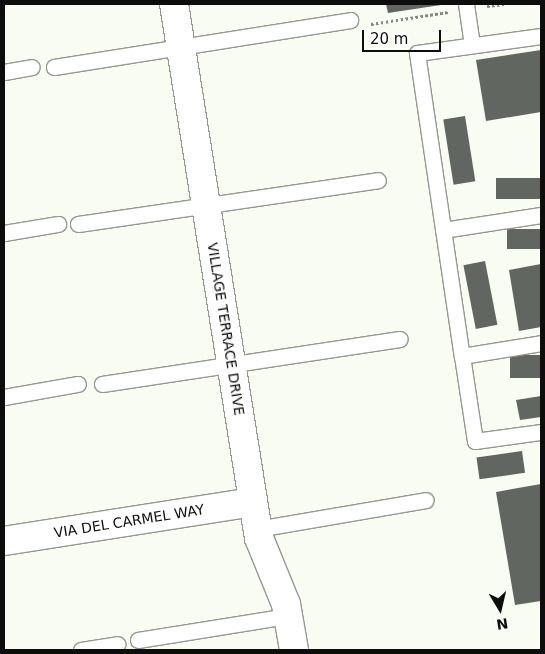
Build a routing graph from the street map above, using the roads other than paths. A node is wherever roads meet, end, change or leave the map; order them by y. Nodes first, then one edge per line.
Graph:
1 (174, 4) edge
2 (466, 7) edge
3 (350, 20) dead end
4 (541, 36) edge
5 (472, 45) junction
6 (181, 50) junction
7 (32, 67) dead end
8 (54, 67) dead end
9 (4, 72) edge
10 (378, 180) dead end
11 (206, 207) junction
12 (541, 215) edge
13 (58, 224) dead end
14 (78, 224) dead end
15 (443, 230) junction
16 (4, 233) edge
17 (400, 340) dead end
18 (541, 343) edge
19 (462, 356) junction
20 (232, 366) junction
21 (78, 384) dead end
22 (102, 384) dead end
23 (4, 397) edge
24 (541, 432) edge
25 (426, 500) dead end
26 (254, 502) junction
27 (258, 529) junction
28 (4, 541) edge
29 (288, 616) junction
30 (138, 640) dead end
31 (118, 644) dead end
32 (80, 650) edge
33 (294, 650) edge

1 - 6 street, VILLAGE TERRACE DRIVE
2 - 5 lane
3 - 6 lane
4 - 5 lane
5 - 15 lane
6 - 8 lane
6 - 11 street, VILLAGE TERRACE DRIVE
7 - 9 lane
10 - 11 lane
11 - 14 lane
11 - 20 street, VILLAGE TERRACE DRIVE
12 - 15 lane
13 - 16 lane
15 - 19 lane
17 - 20 lane
18 - 19 lane
19 - 24 lane
20 - 22 lane
20 - 26 street, VILLAGE TERRACE DRIVE
21 - 23 lane
25 - 27 lane
26 - 27 street, VILLAGE TERRACE DRIVE
26 - 28 street, VIA DEL CARMEL WAY
27 - 29 street, VILLAGE TERRACE DRIVE
29 - 30 lane
29 - 33 street, VILLAGE TERRACE DRIVE
31 - 32 lane

